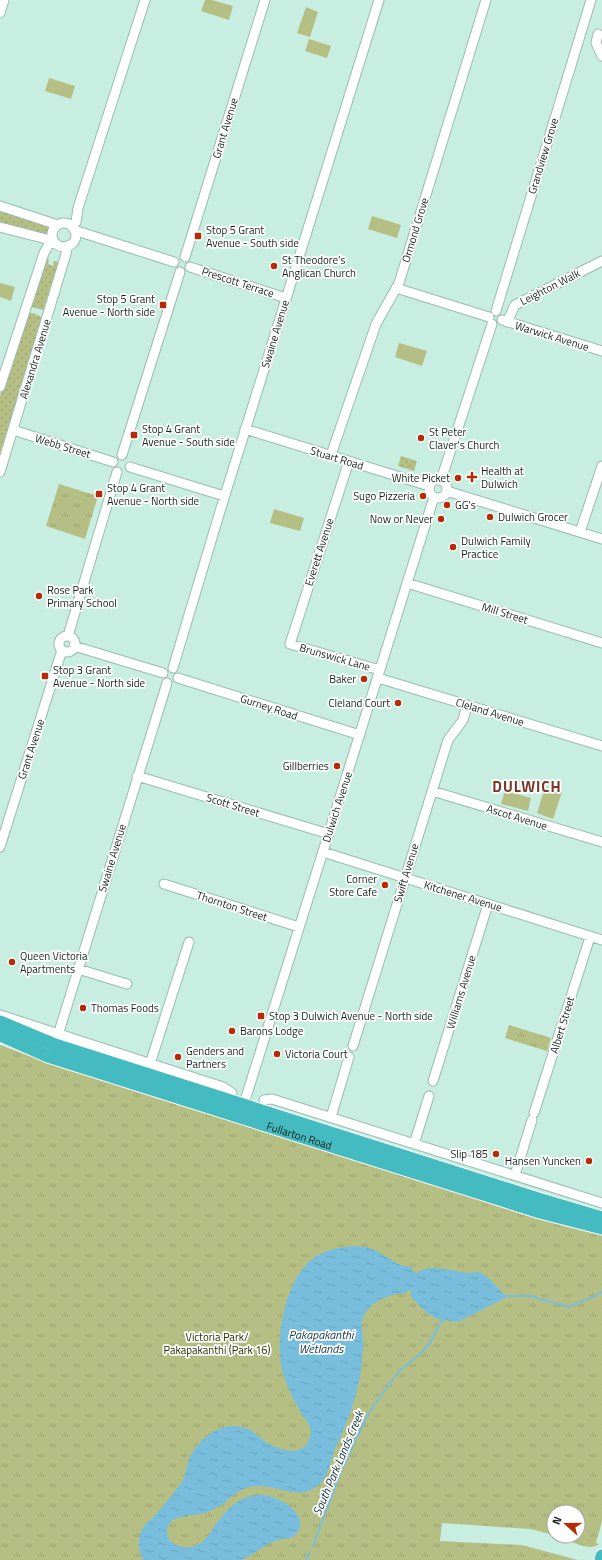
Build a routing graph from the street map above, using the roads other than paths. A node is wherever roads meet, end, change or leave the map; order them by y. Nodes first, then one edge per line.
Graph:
1 (4, 0) edge
2 (145, 0) edge
3 (265, 0) edge
4 (379, 0) edge
5 (486, 0) edge
6 (591, 0) edge
7 (0, 13) edge
8 (582, 29) junction
9 (600, 35) edge
10 (602, 56) edge
11 (0, 206) edge
12 (0, 227) edge
13 (70, 227) junction
14 (31, 236) junction
15 (54, 242) junction
16 (67, 246) junction
17 (44, 253) junction
18 (185, 257) junction
19 (602, 261) edge
20 (174, 262) junction
21 (190, 267) junction
22 (180, 272) junction
23 (396, 288) junction
24 (286, 298) junction
25 (492, 317) junction
26 (505, 321) junction
27 (602, 351) edge
28 (0, 387) edge
29 (246, 429) junction
30 (13, 430) junction
31 (122, 455) junction
32 (331, 455) junction
33 (348, 461) junction
34 (113, 462) junction
35 (602, 466) edge
36 (130, 467) junction
37 (0, 472) edge
38 (117, 472) junction
39 (441, 480) junction
40 (429, 486) junction
41 (447, 491) junction
42 (224, 496) junction
43 (434, 497) junction
44 (580, 532) junction
45 (602, 539) edge
46 (407, 583) junction
47 (68, 636) junction
48 (602, 643) edge
49 (290, 644) joint
50 (74, 646) junction
51 (62, 650) junction
52 (173, 668) junction
53 (163, 673) junction
54 (379, 674) junction
55 (178, 678) junction
56 (167, 682) junction
57 (467, 705) junction
58 (360, 736) junction
59 (602, 746) edge
60 (137, 776) junction
61 (432, 791) junction
62 (328, 834) junction
63 (602, 842) edge
64 (0, 848) edge
65 (323, 852) junction
66 (405, 878) junction
67 (164, 884) dead end
68 (488, 904) junction
69 (299, 927) junction
70 (590, 937) junction
71 (602, 940) edge
72 (189, 942) dead end
73 (78, 969) junction
74 (127, 984) dead end
75 (0, 1016) edge
76 (0, 1022) edge
77 (0, 1035) edge
78 (58, 1035) junction
79 (352, 1046) dead end
80 (87, 1056) junction
81 (349, 1058) dead end
82 (150, 1064) junction
83 (433, 1081) dead end
84 (232, 1093) dead end
85 (429, 1096) dead end
86 (264, 1100) dead end
87 (241, 1111) junction
88 (331, 1117) junction
89 (370, 1130) junction
90 (414, 1144) junction
91 (364, 1151) junction
92 (515, 1175) junction
93 (602, 1203) edge
94 (602, 1218) edge
95 (602, 1228) edge
96 (602, 1556) edge
97 (601, 1560) edge

1 - 7 street
2 - 13 street
3 - 18 street, Grant Avenue
4 - 24 street, Swaine Avenue
5 - 23 street, Ormond Grove
6 - 8 street, Grandview Grove
8 - 9 street
8 - 25 street, Grandview Grove
9 - 10 street
11 - 13 street
12 - 14 street
13 - 15 street
13 - 16 street
13 - 20 street
14 - 15 street
14 - 17 street
15 - 16 street
15 - 17 street
16 - 30 street, Alexandra Avenue
17 - 28 street
18 - 20 street
18 - 21 street
19 - 26 street, Leighton Walk
20 - 22 street
21 - 22 street
21 - 24 street, Prescott Terrace
22 - 31 street
23 - 25 street
23 - 32 street, Ormond Grove
24 - 29 street, Swaine Avenue
25 - 26 street
25 - 39 street, Grandview Grove
26 - 27 street, Warwick Avenue
29 - 32 street, Stuart Road
29 - 42 street, Swaine Avenue
30 - 34 street, Webb Street
30 - 37 street, Alexandra Avenue
31 - 34 street
31 - 36 street
32 - 33 street, Stuart Road
33 - 40 street, Stuart Road
33 - 49 street, Everett Avenue
34 - 38 street
35 - 44 street
36 - 38 street
36 - 42 street
38 - 47 street
39 - 40 street
39 - 41 street
40 - 43 street
41 - 43 street
41 - 44 street
42 - 52 street, Swaine Avenue
43 - 46 street, Dulwich Avenue
44 - 45 street
46 - 48 street, Mill Street
46 - 54 street, Dulwich Avenue
47 - 50 street
47 - 51 street
49 - 54 street, Brunswick Lane
50 - 51 street
50 - 53 street
51 - 64 street, Grant Avenue
52 - 53 street
52 - 55 street
53 - 56 street
54 - 57 street, Cleland Avenue
54 - 58 street, Dulwich Avenue
55 - 56 street
55 - 58 street, Gurney Road
56 - 60 street, Swaine Avenue
57 - 59 street, Cleland Avenue
57 - 61 street, Swift Avenue
58 - 62 street, Dulwich Avenue
60 - 62 street, Scott Street
60 - 73 street, Swaine Avenue
61 - 63 street, Ascot Avenue
61 - 66 street, Swift Avenue
62 - 65 street, Dulwich Avenue
65 - 66 street, Kitchener Avenue
65 - 69 street, Dulwich Avenue
66 - 68 street, Kitchener Avenue
66 - 79 street, Swift Avenue
67 - 69 street, Thornton Street
68 - 70 street, Kitchener Avenue
68 - 83 street, Williams Avenue
69 - 87 street, Dulwich Avenue
70 - 71 street, Kitchener Avenue
70 - 92 street, Albert Street
72 - 82 street
73 - 74 street
73 - 78 street, Swaine Avenue
75 - 78 street, Fullarton Road
76 - 80 highway, Fullarton Road
77 - 80 highway, Fullarton Road
78 - 80 street, Fullarton Road
80 - 82 street, Fullarton Road
80 - 87 highway, Fullarton Road
81 - 88 street
82 - 84 street, Fullarton Road
85 - 90 street
86 - 88 street
87 - 91 highway, Fullarton Road
88 - 89 street
89 - 90 street
89 - 91 street
90 - 92 street
91 - 94 highway, Fullarton Road
91 - 95 highway, Fullarton Road
92 - 93 street
96 - 97 highway

